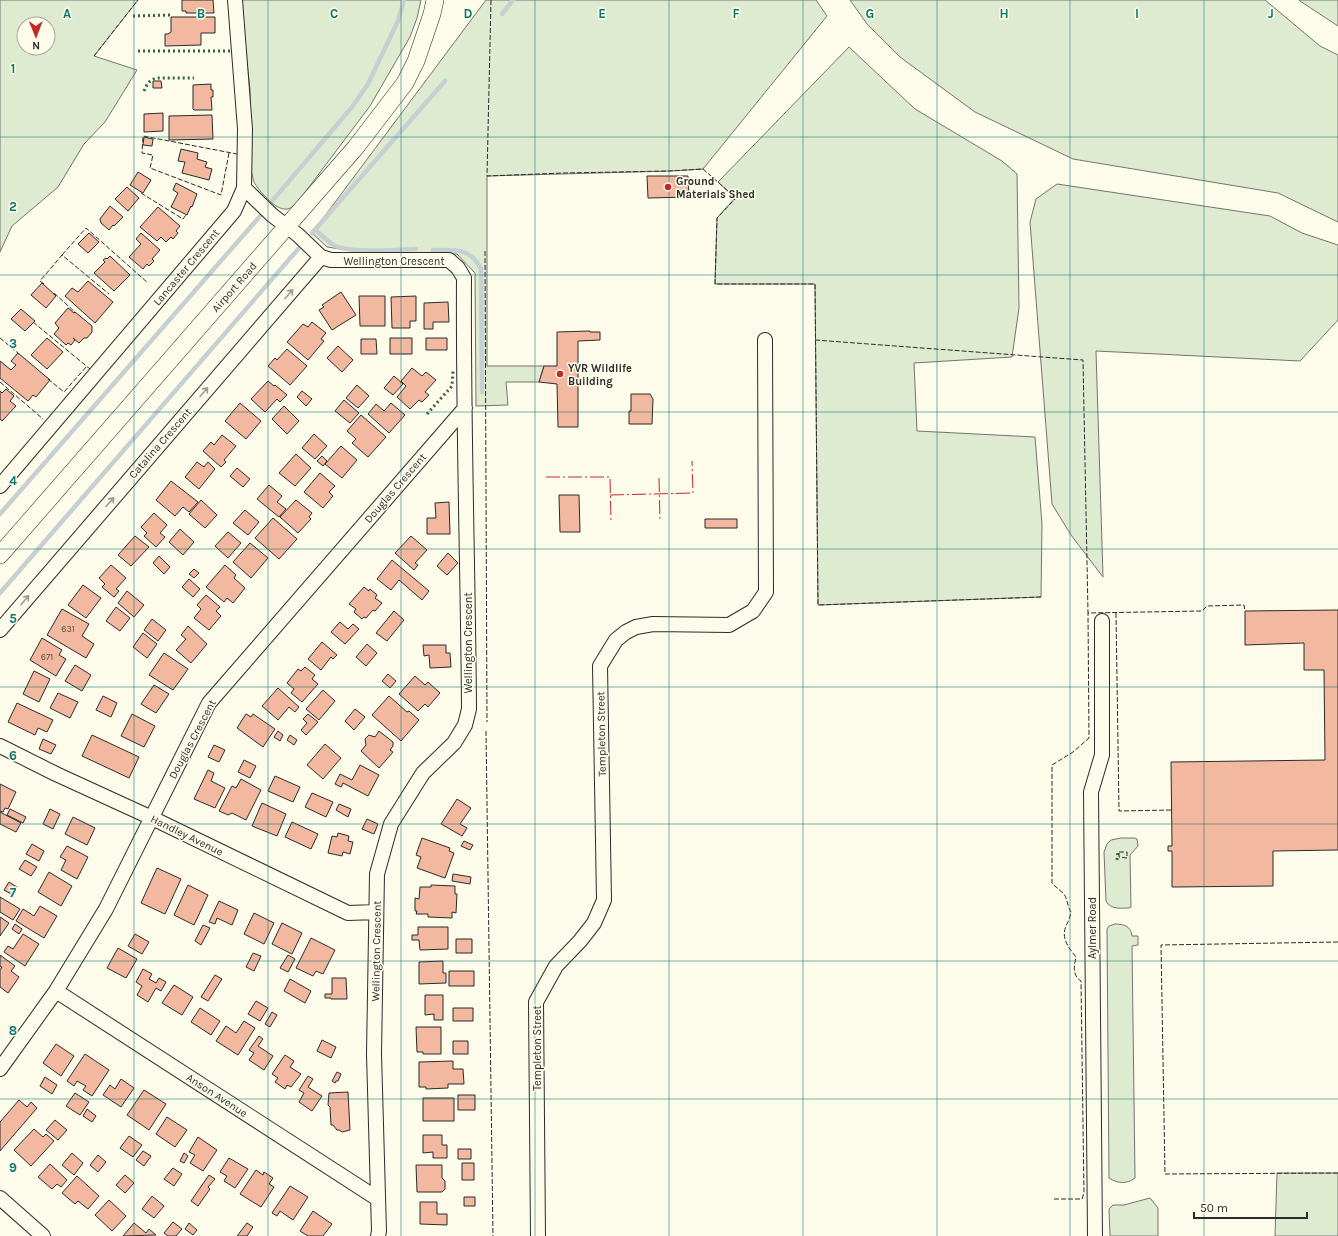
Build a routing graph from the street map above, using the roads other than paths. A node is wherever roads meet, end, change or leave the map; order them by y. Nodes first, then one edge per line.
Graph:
1 (235, 0) edge
2 (435, 0) edge
3 (244, 188) junction
4 (287, 227) junction
5 (320, 257) junction
6 (764, 340) dead end
7 (464, 408) junction
8 (0, 486) edge
9 (0, 555) edge
10 (1102, 621) dead end
11 (0, 630) edge
12 (0, 746) edge
13 (152, 818) junction
14 (376, 912) junction
15 (56, 991) junction
16 (0, 1068) edge
17 (0, 1198) edge
18 (378, 1199) junction
19 (43, 1236) edge
20 (378, 1236) edge
21 (538, 1236) edge
22 (1095, 1236) edge

1 - 3 street, Lancaster Crescent
2 - 4 street, Airport Road
3 - 4 street
3 - 8 street, Lancaster Crescent
4 - 5 street
4 - 9 street, Airport Road
5 - 7 street, Wellington Crescent
11 -> 5 street, Catalina Crescent
6 - 21 street, Templeton Street
7 - 13 street, Douglas Crescent
7 - 14 street, Wellington Crescent
10 - 22 street, Aylmer Road
12 - 13 street, Handley Avenue
13 - 14 street, Handley Avenue
13 - 15 street, Douglas Crescent
14 - 18 street, Wellington Crescent
15 - 16 street, Douglas Crescent
15 - 18 street, Anson Avenue
17 - 19 street
18 - 20 street, Wellington Crescent

